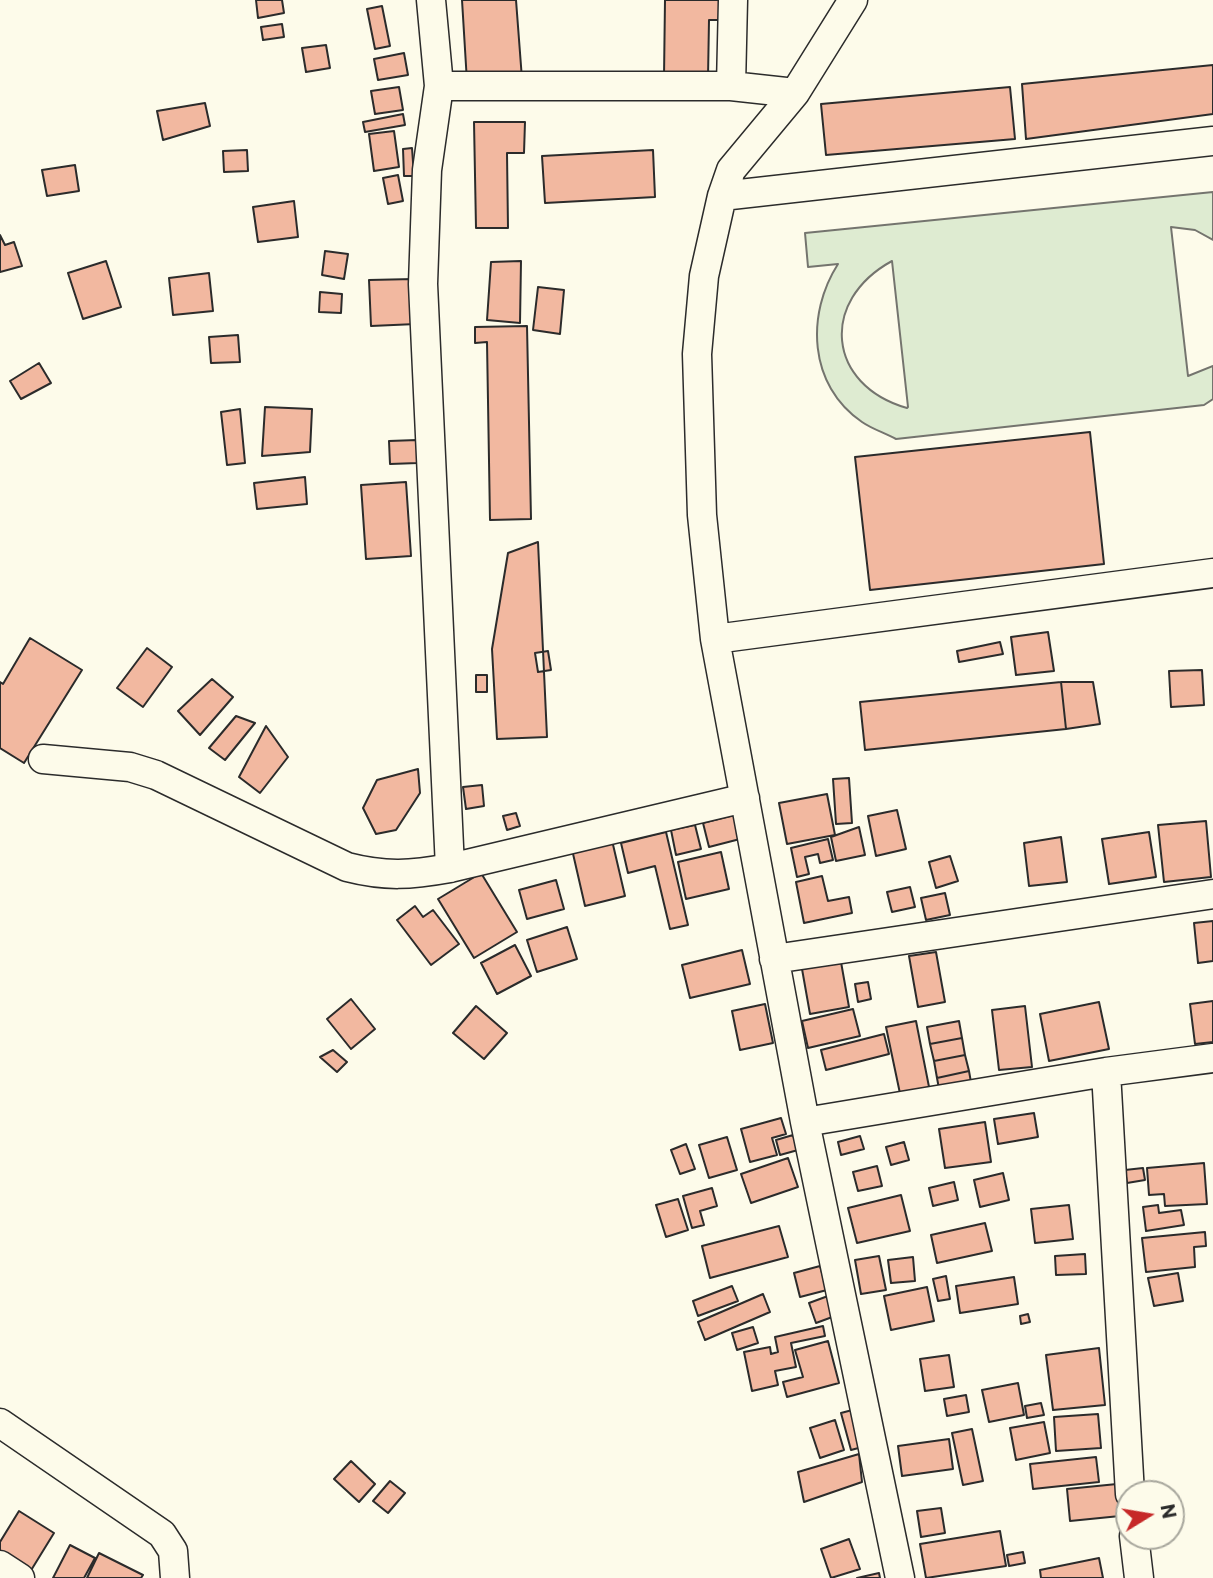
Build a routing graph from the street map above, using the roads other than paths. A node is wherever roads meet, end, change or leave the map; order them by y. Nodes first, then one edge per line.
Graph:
1 (431, 0) edge
2 (733, 0) edge
3 (853, 0) edge
4 (439, 86) junction
5 (731, 86) junction
6 (795, 93) junction
7 (1213, 141) edge
8 (722, 196) junction
9 (1213, 573) edge
10 (715, 639) junction
11 (43, 759) dead end
12 (745, 798) junction
13 (450, 868) junction
14 (1213, 894) edge
15 (774, 959) junction
16 (1213, 1058) edge
17 (1106, 1072) junction
18 (805, 1122) junction
19 (0, 1423) edge
20 (1129, 1480) edge
21 (1136, 1550) edge
22 (0, 1565) edge
23 (20, 1578) edge
24 (175, 1578) edge
25 (900, 1578) edge
26 (1139, 1578) edge

1 - 4 street
2 - 5 street
3 - 6 street
4 - 5 street
4 - 13 street
5 - 6 street
6 - 8 street
7 - 8 street
8 - 10 street
9 - 10 street
10 - 12 street
11 - 13 street
12 - 13 street
12 - 15 street
14 - 15 street
15 - 18 street
16 - 17 street
17 - 18 street
17 - 20 street
18 - 25 street
19 - 24 street
21 - 26 street
22 - 23 street

